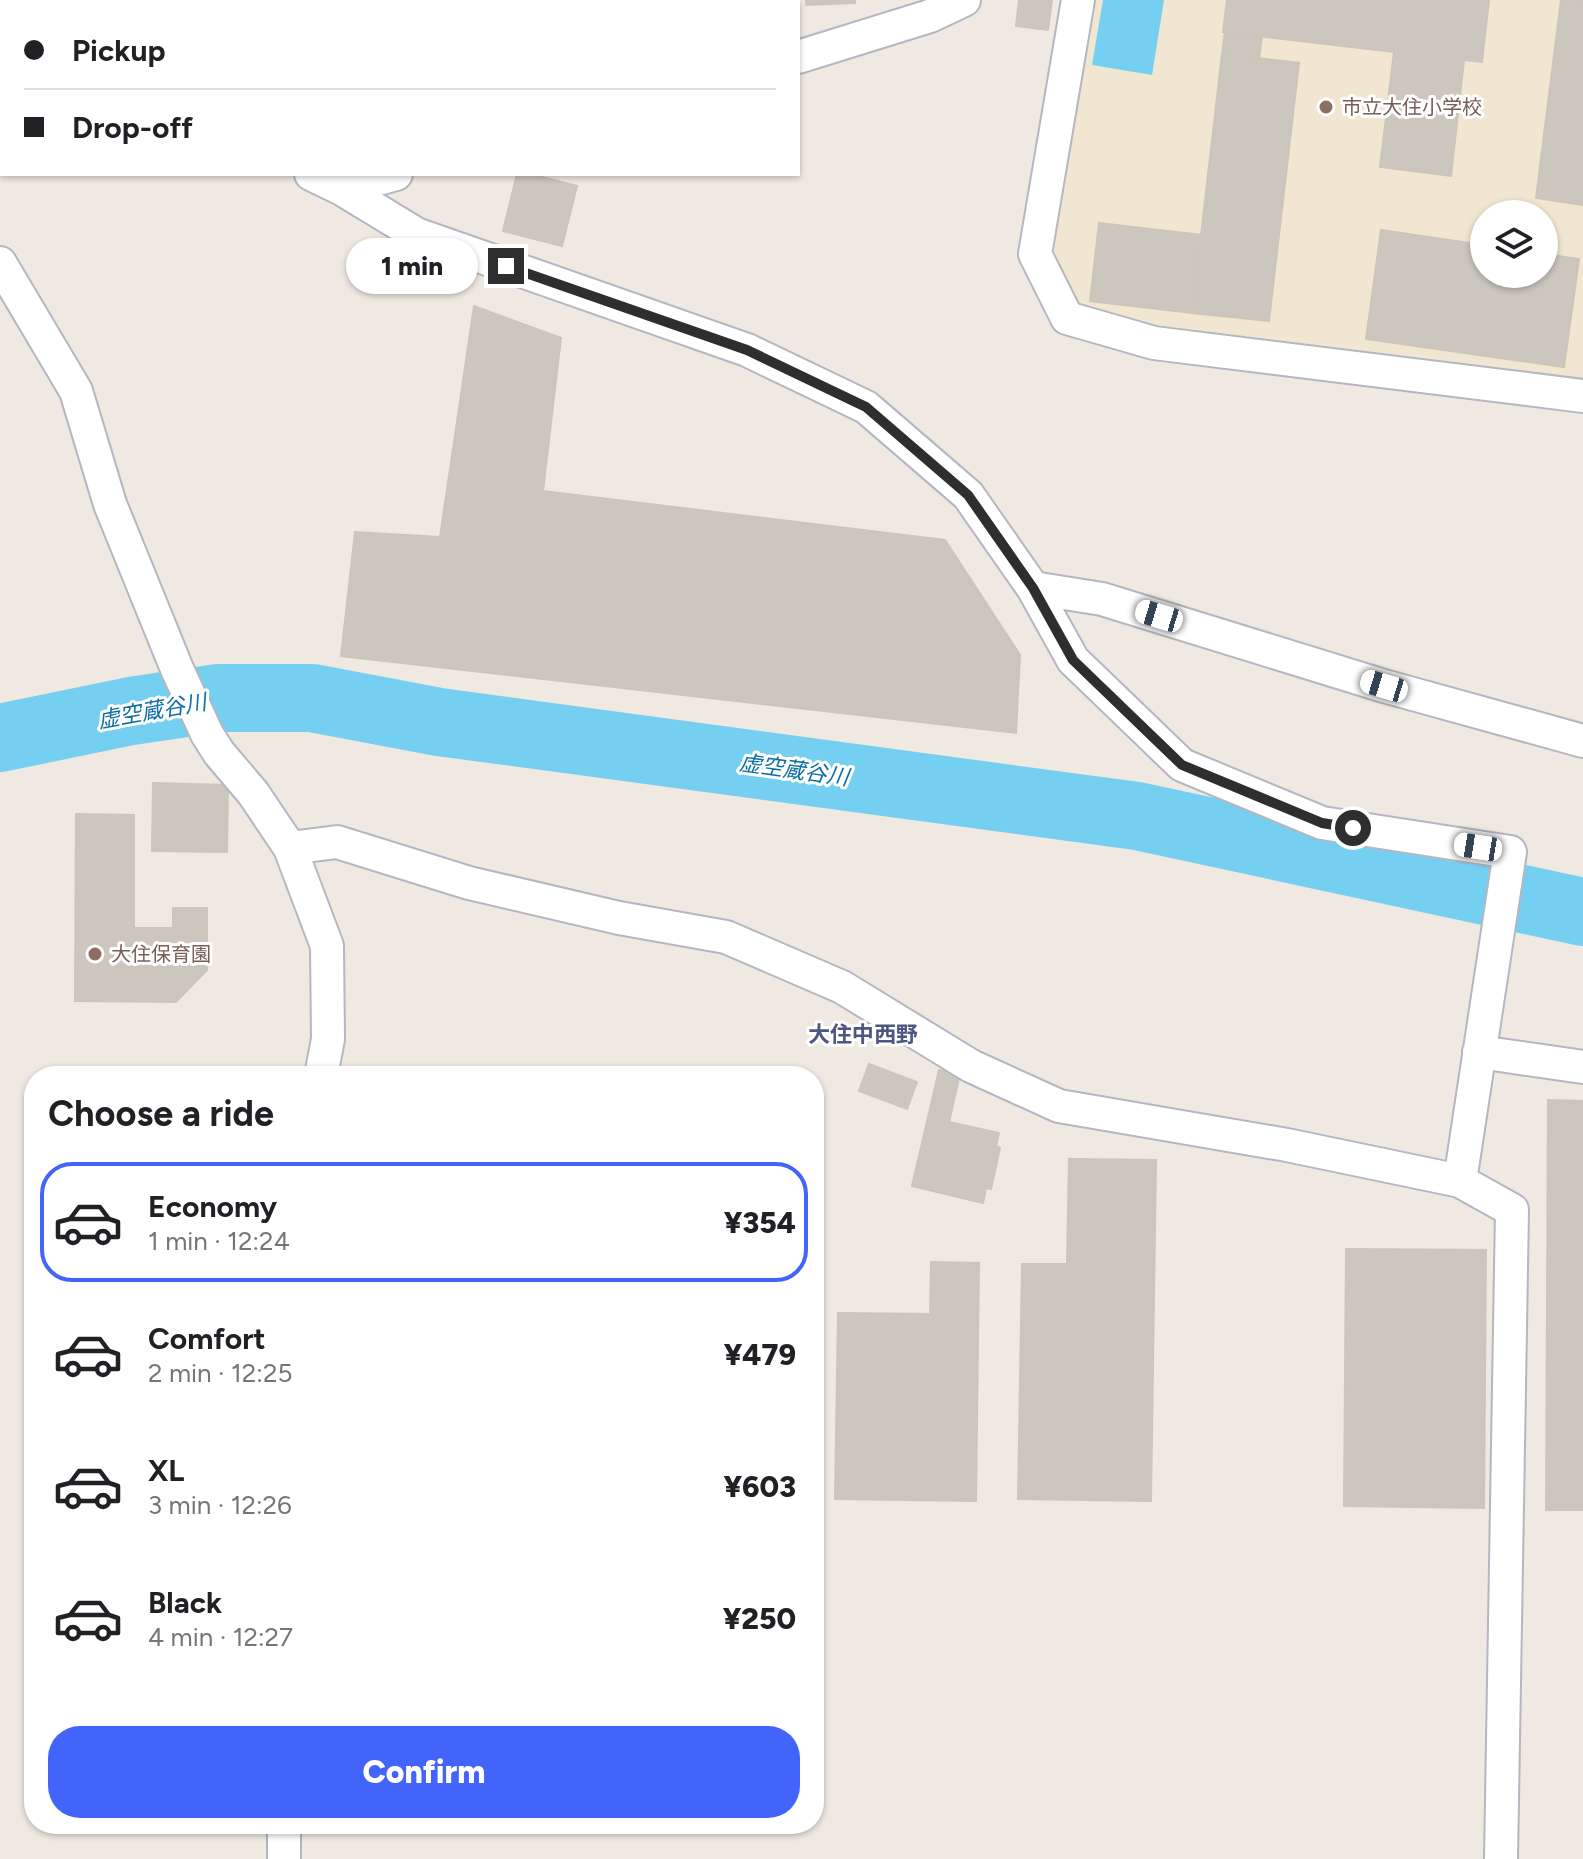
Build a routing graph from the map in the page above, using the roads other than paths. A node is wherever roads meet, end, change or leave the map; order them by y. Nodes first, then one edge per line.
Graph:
1 (964, 0) edge
2 (1078, 0) edge
3 (800, 56) edge
4 (315, 176) edge
5 (389, 176) edge
6 (342, 189) junction
7 (1, 265) edge
8 (1583, 396) edge
9 (1033, 588) junction
10 (1583, 741) edge
11 (290, 848) junction
12 (1479, 1052) junction
13 (323, 1066) edge
14 (1583, 1067) edge
15 (1460, 1181) junction
16 (284, 1834) edge
17 (284, 1859) edge
18 (1501, 1859) edge

1 - 3 street
2 - 8 street
4 - 6 street
5 - 6 street
6 - 9 street
7 - 11 street
9 - 10 street
9 - 12 street
11 - 13 street
11 - 15 street
12 - 14 street
12 - 15 street
15 - 18 street
16 - 17 street

